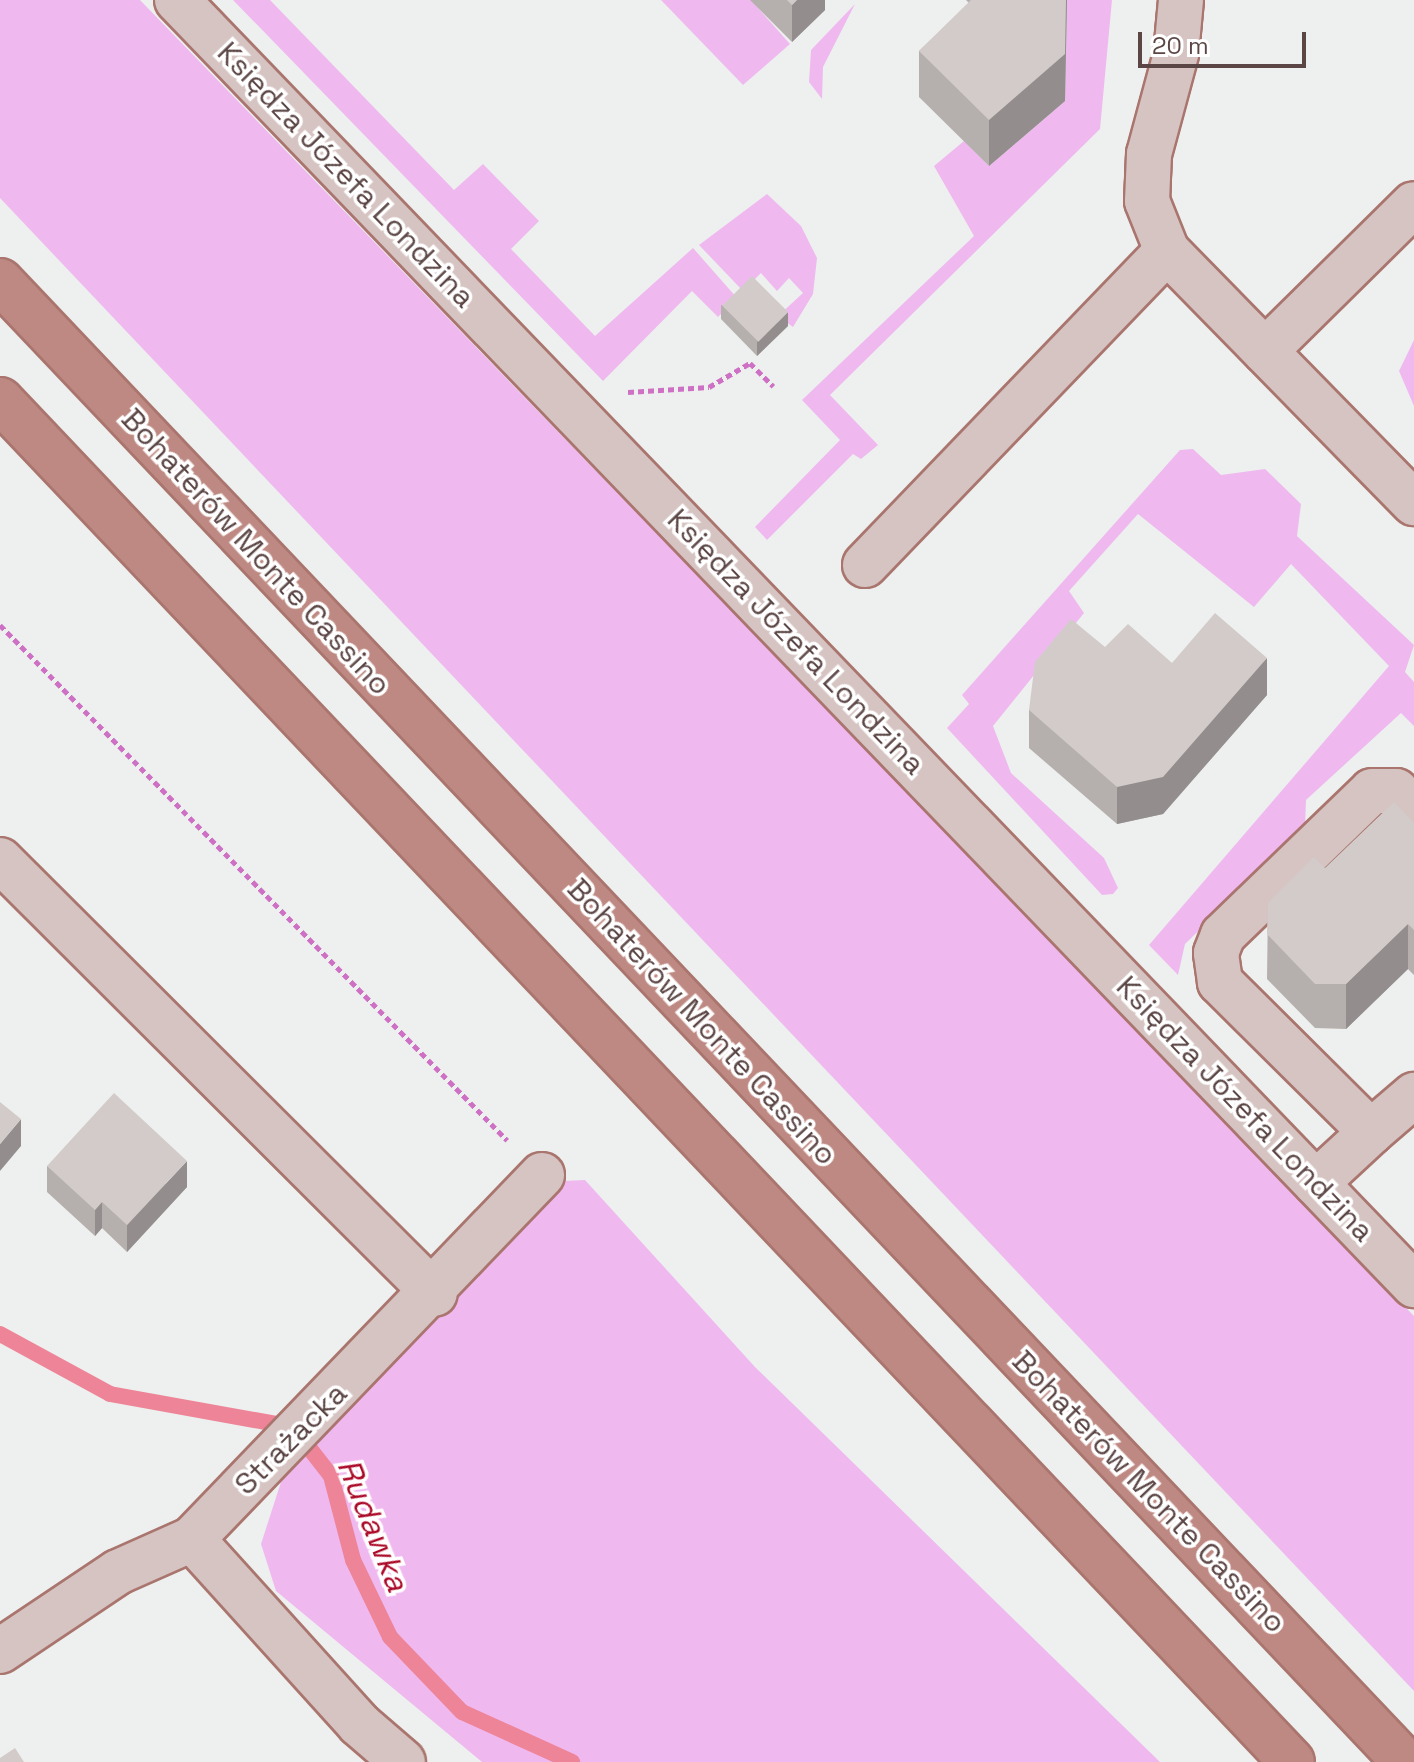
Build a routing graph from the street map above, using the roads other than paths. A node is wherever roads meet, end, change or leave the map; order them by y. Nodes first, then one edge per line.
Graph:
1 (177, 0) edge
2 (1181, 0) edge
3 (1414, 204) edge
4 (1167, 251) junction
5 (0, 281) edge
6 (1265, 351) junction
7 (0, 400) edge
8 (1414, 503) edge
9 (865, 565) dead end
10 (1414, 810) edge
11 (0, 860) edge
12 (1414, 1095) edge
13 (1371, 1132) junction
14 (542, 1175) road end
15 (1316, 1183) junction
16 (1414, 1285) edge
17 (435, 1294) junction
18 (192, 1539) junction
19 (0, 1651) edge
20 (403, 1762) edge
21 (1292, 1762) edge
22 (1405, 1762) edge

1 - 15 street, Księdza Józefa Londzina
2 - 4 street
3 - 6 street
4 - 6 street
4 - 9 street
5 - 22 highway, Bohaterów Monte Cassino
6 - 8 street
7 - 21 highway
10 - 13 street
11 - 17 street
12 - 13 street
13 - 15 street
14 - 17 street, Strażacka
15 - 16 street, Księdza Józefa Londzina
17 - 18 street, Strażacka
18 - 19 street, Strażacka
18 - 20 street

